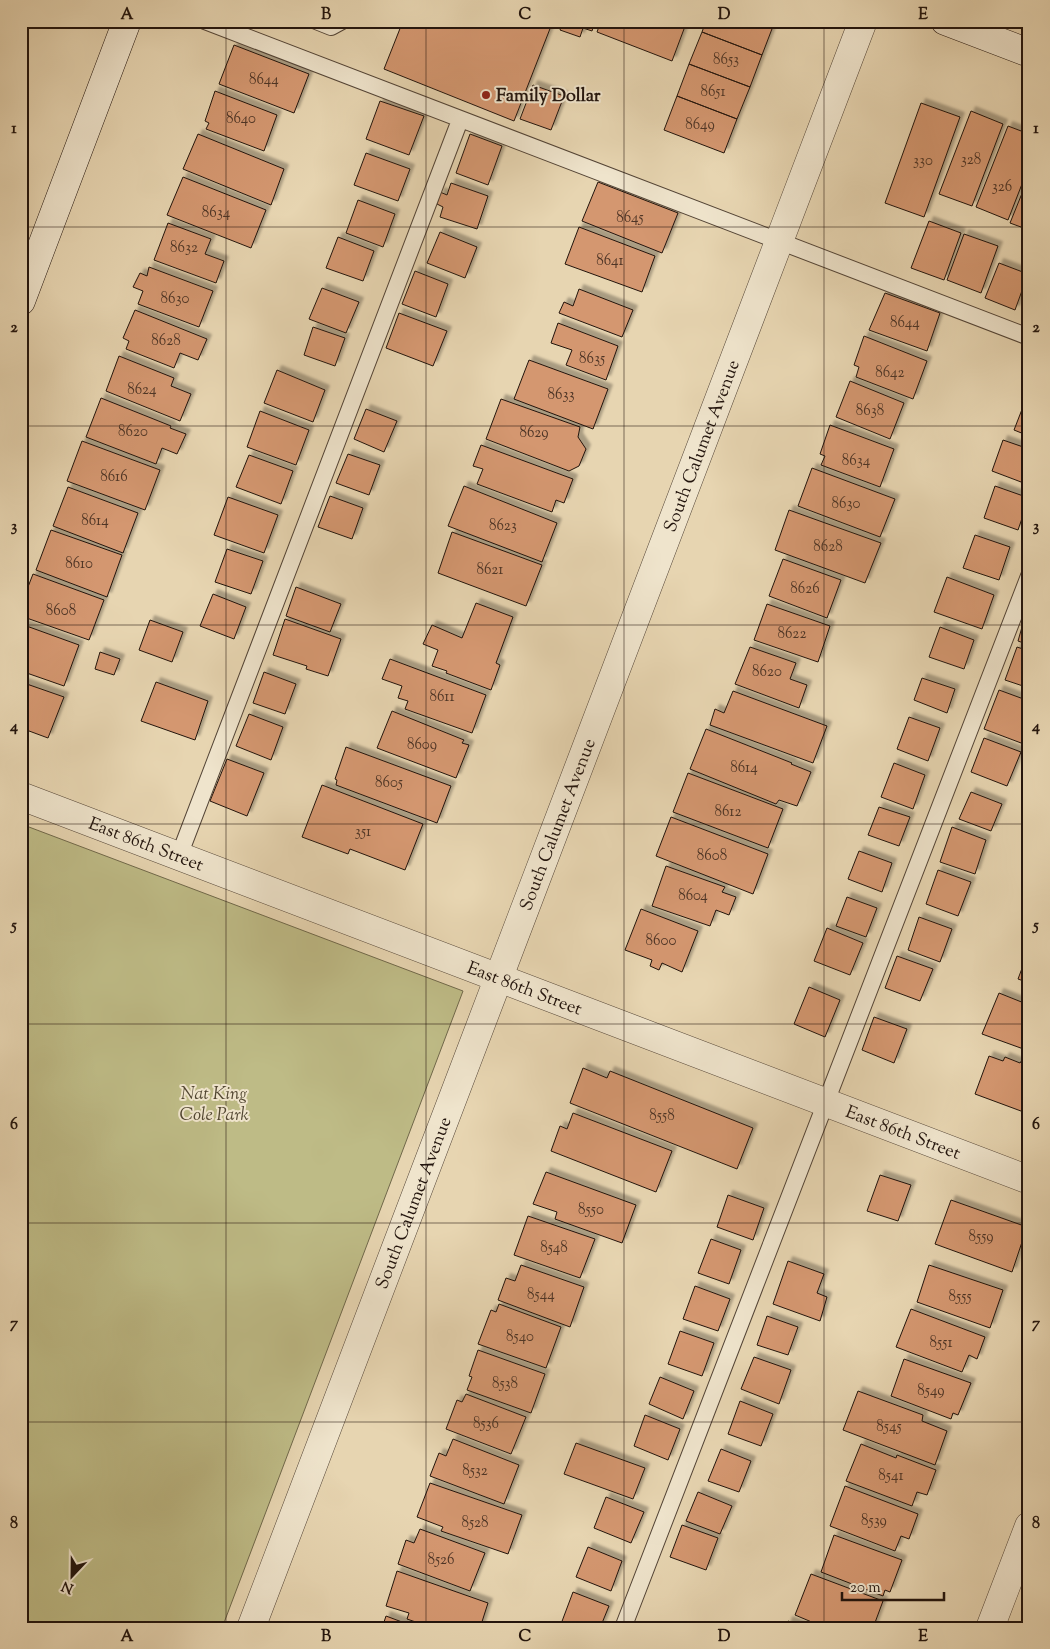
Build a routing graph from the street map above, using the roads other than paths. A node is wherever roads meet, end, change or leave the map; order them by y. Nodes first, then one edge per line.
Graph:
1 (127, 21) edge
2 (205, 21) edge
3 (316, 21) edge
4 (342, 21) edge
5 (862, 21) edge
6 (945, 21) edge
7 (1029, 53) edge
8 (460, 120) junction
9 (779, 241) junction
10 (21, 301) edge
11 (1029, 337) edge
12 (1029, 576) edge
13 (21, 796) edge
14 (179, 856) junction
15 (498, 978) junction
16 (826, 1103) junction
17 (1029, 1180) edge
18 (1029, 1526) edge
19 (251, 1628) edge
20 (623, 1628) edge
21 (990, 1628) edge

1 - 10 street
2 - 8 lane
3 - 4 lane
5 - 9 street, South Calumet Avenue
6 - 7 street
8 - 9 lane
8 - 14 lane
9 - 11 lane
9 - 15 street, South Calumet Avenue
12 - 16 lane
13 - 14 street, East 86th Street
14 - 15 street, East 86th Street
15 - 16 street, East 86th Street
15 - 19 street, South Calumet Avenue
16 - 17 street, East 86th Street
16 - 20 lane
18 - 21 street

